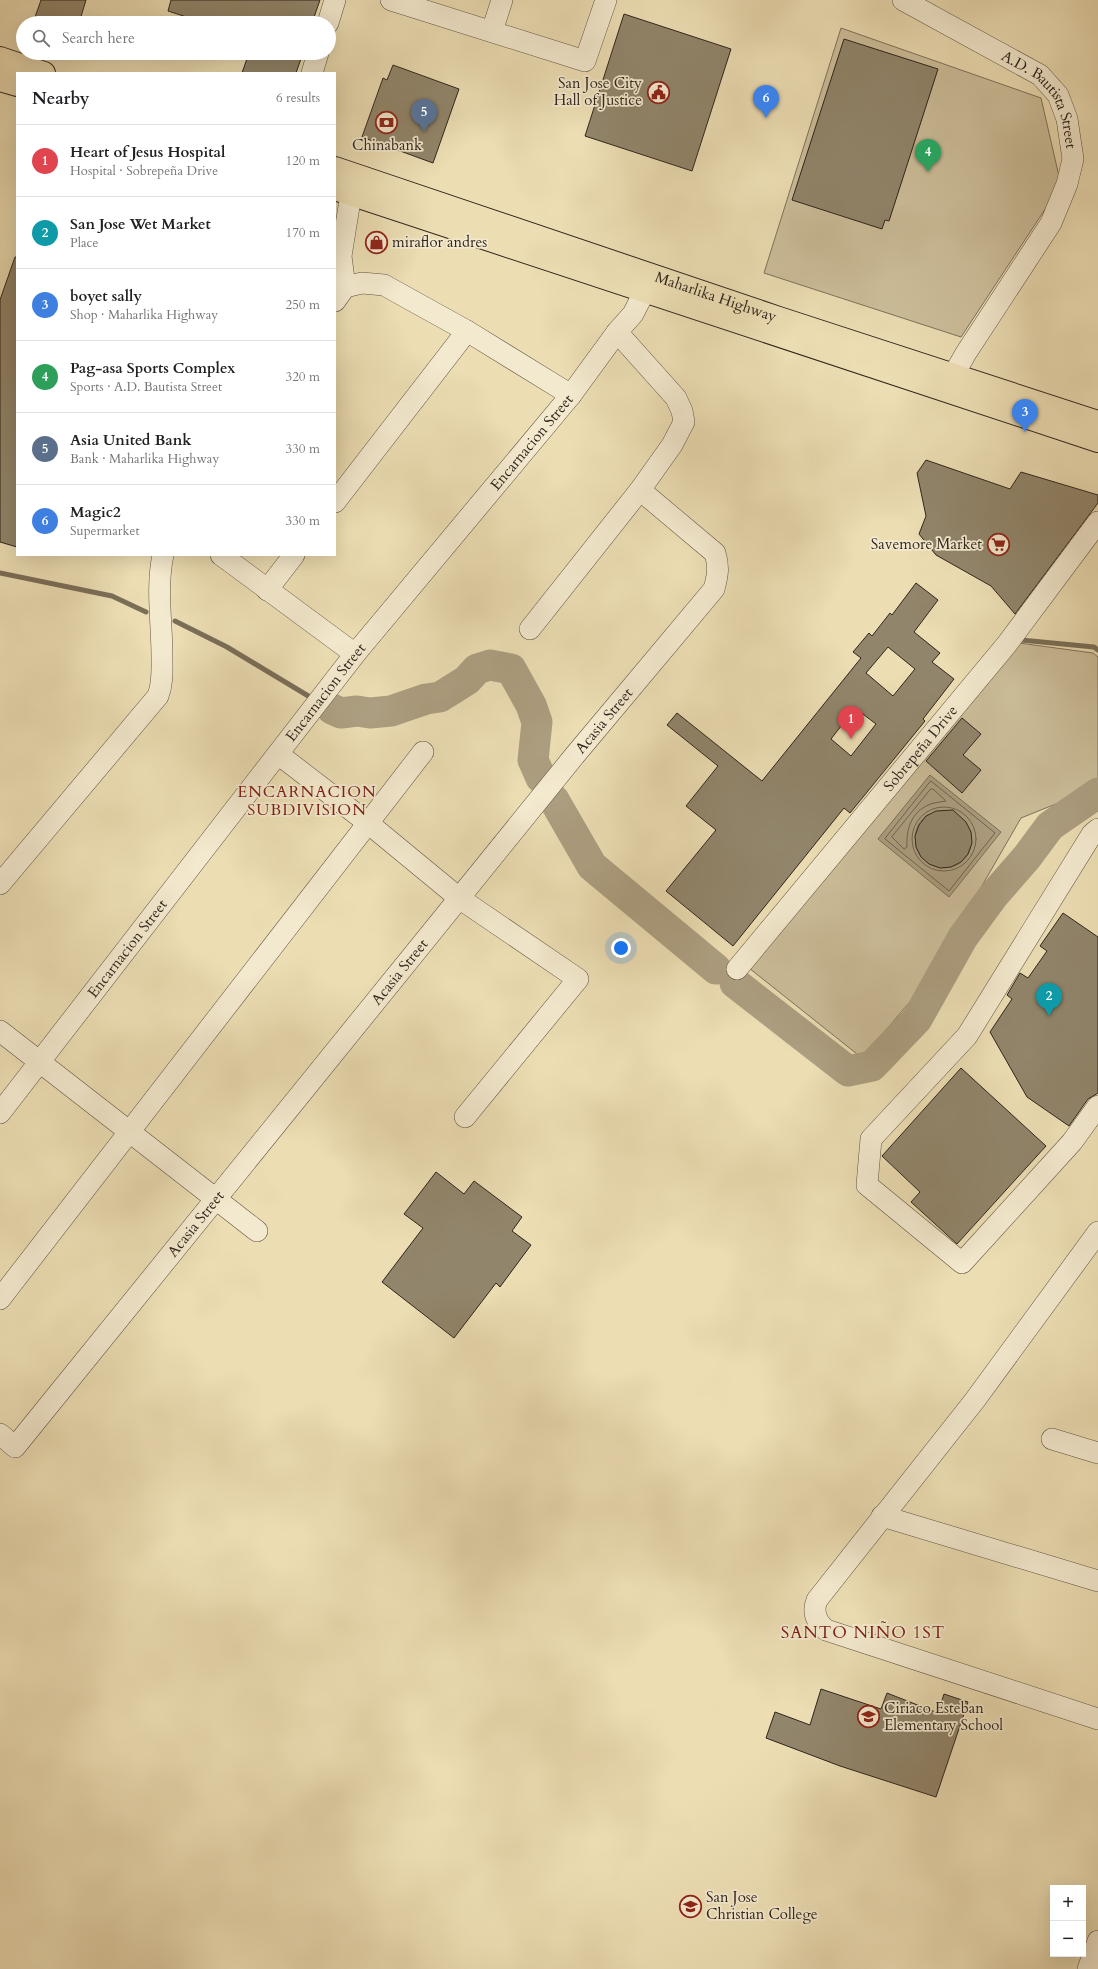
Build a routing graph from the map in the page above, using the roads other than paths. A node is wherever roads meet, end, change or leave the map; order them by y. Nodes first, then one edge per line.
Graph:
1 (335, 0) edge
2 (390, 0) edge
3 (502, 0) edge
4 (606, 0) edge
5 (903, 0) edge
6 (330, 16) edge
7 (492, 31) junction
8 (0, 58) edge
9 (316, 60) edge
10 (41, 72) edge
11 (312, 72) edge
12 (0, 80) edge
13 (16, 85) edge
14 (336, 170) edge
15 (347, 186) edge
16 (649, 284) junction
17 (340, 294) edge
18 (467, 331) junction
19 (617, 332) junction
20 (954, 374) junction
21 (571, 395) junction
22 (1098, 422) edge
23 (1098, 441) edge
24 (640, 490) junction
25 (336, 501) edge
26 (1098, 522) edge
27 (163, 556) edge
28 (222, 556) edge
29 (293, 556) edge
30 (267, 590) junction
31 (530, 629) dead end
32 (355, 654) junction
33 (424, 752) dead end
34 (278, 754) junction
35 (368, 823) junction
36 (1098, 829) edge
37 (0, 884) edge
38 (459, 898) junction
39 (737, 969) dead end
40 (0, 1031) edge
41 (39, 1062) junction
42 (1098, 1106) edge
43 (0, 1113) edge
44 (465, 1117) dead end
45 (129, 1132) junction
46 (216, 1198) junction
47 (257, 1231) dead end
48 (1098, 1232) edge
49 (0, 1299) edge
50 (0, 1434) edge
51 (1052, 1439) dead end
52 (1098, 1453) edge
53 (882, 1516) junction
54 (1098, 1581) edge
55 (1098, 1719) edge
56 (1098, 1941) edge
57 (1088, 1969) edge

1 - 6 street
2 - 7 street
3 - 7 street
4 - 7 street
5 - 20 street, A.D. Bautista Street
8 - 10 highway
9 - 11 street
12 - 13 highway
14 - 15 highway, Maharlika Highway
15 - 16 highway, Maharlika Highway
15 - 17 street
16 - 19 street, Encarnacion Street
16 - 20 highway, Maharlika Highway
16 - 23 highway, Maharlika Highway
17 - 18 street
18 - 21 street
18 - 25 street
19 - 21 street, Encarnacion Street
19 - 24 street
20 - 22 highway, Maharlika Highway
21 - 32 street, Encarnacion Street
24 - 31 street
24 - 38 street, Acasia Street
26 - 39 street, Sobrepeña Drive
27 - 37 street
28 - 30 street
29 - 30 street
30 - 32 street
32 - 34 street, Encarnacion Street
33 - 35 street
34 - 35 street
34 - 41 street, Encarnacion Street
35 - 38 street
35 - 45 street
36 - 42 street
38 - 44 street
38 - 46 street, Acasia Street
40 - 41 street
41 - 43 street, Encarnacion Street
41 - 45 street
45 - 46 street
45 - 49 street
46 - 47 street
46 - 50 street, Acasia Street
48 - 53 street
51 - 52 street
53 - 54 street
53 - 55 street
56 - 57 street

